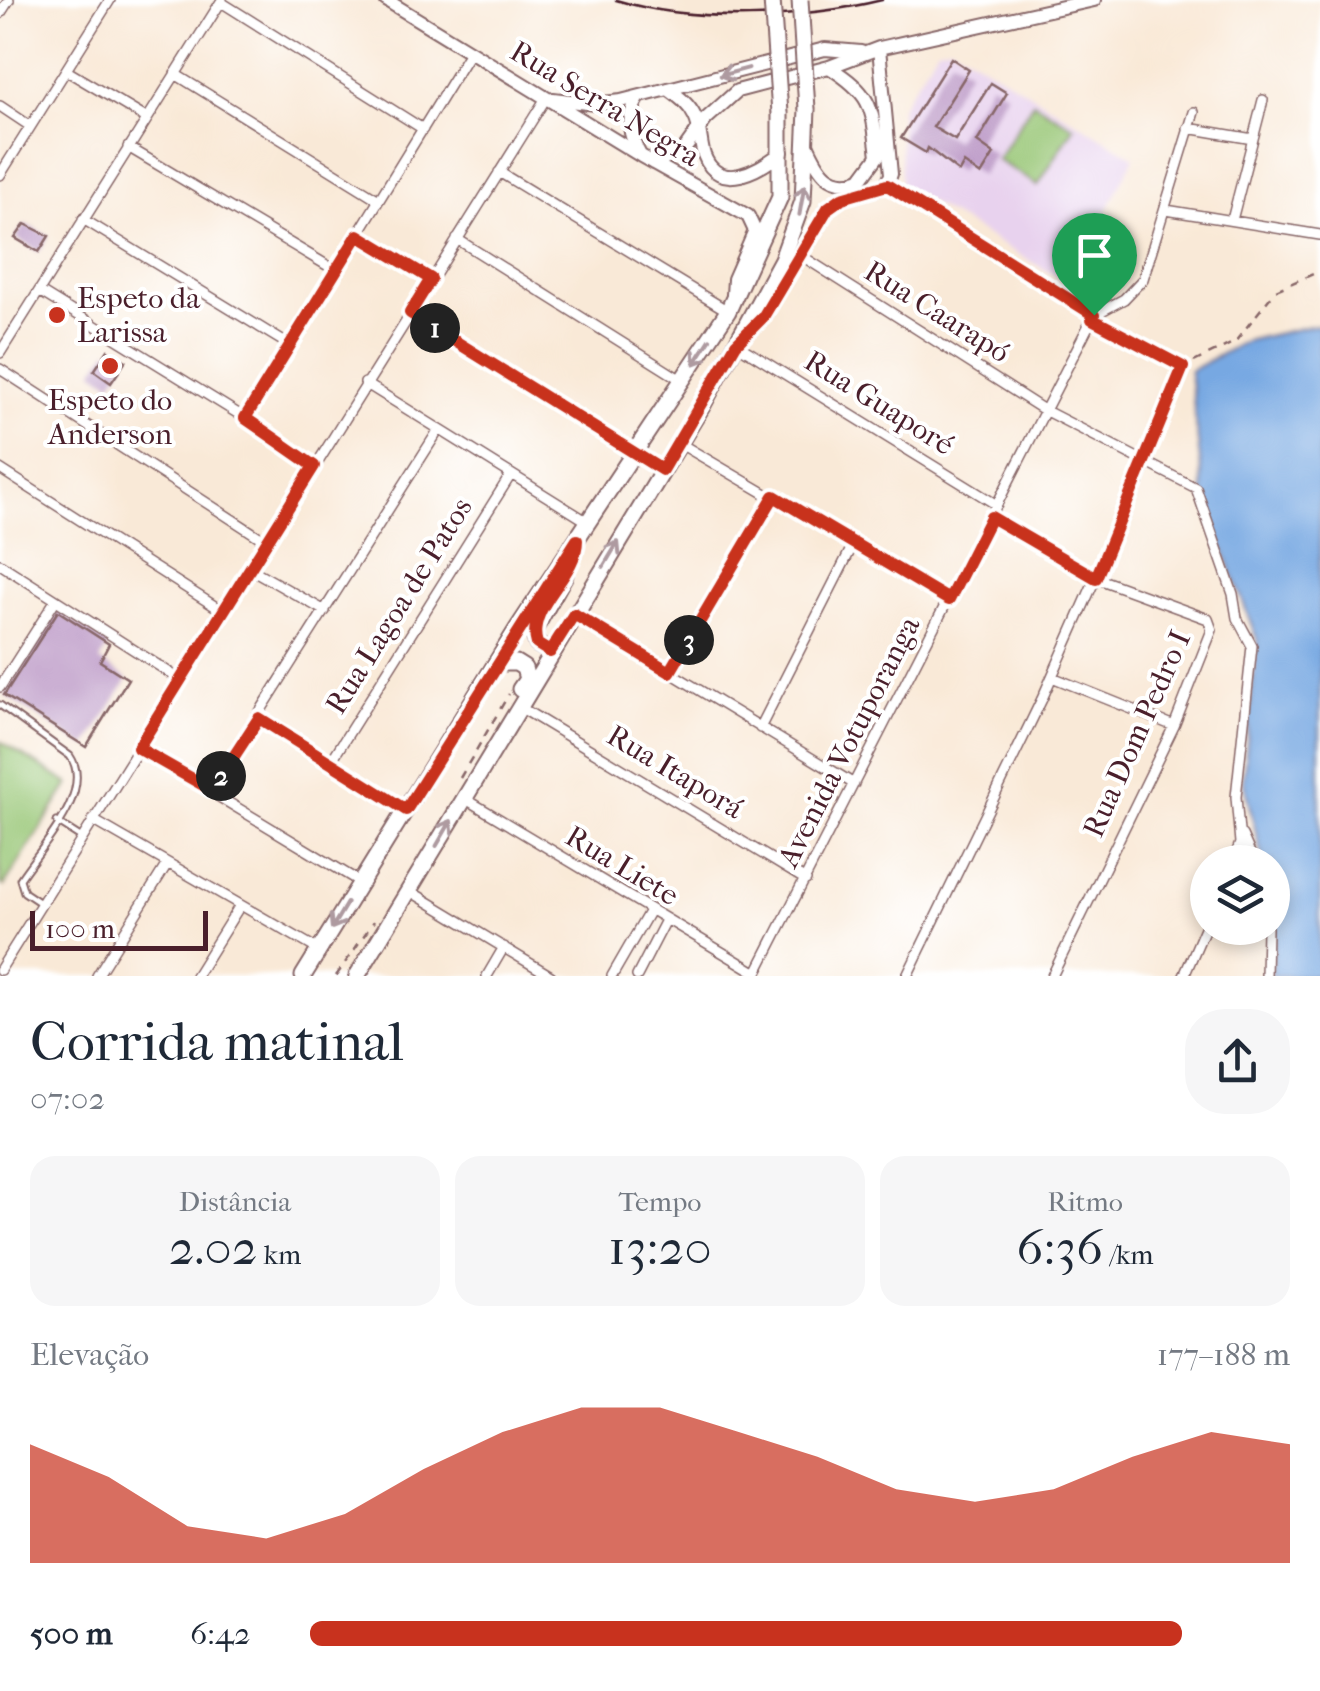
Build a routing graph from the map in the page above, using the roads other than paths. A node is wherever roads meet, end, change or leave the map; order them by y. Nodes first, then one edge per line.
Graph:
1 (9, 0) edge
2 (110, 0) edge
3 (386, 0) edge
4 (772, 0) edge
5 (800, 0) edge
6 (1094, 0) edge
7 (222, 1) edge
8 (0, 14) edge
9 (878, 48) junction
10 (470, 52) junction
11 (863, 52) junction
12 (829, 67) junction
13 (67, 71) junction
14 (174, 74) junction
15 (668, 89) junction
16 (639, 97) junction
17 (546, 98) junction
18 (1263, 100) dead end
19 (0, 106) edge
20 (1194, 112) dead end
21 (146, 118) junction
22 (30, 126) junction
23 (699, 127) junction
24 (1188, 128) junction
25 (423, 129) junction
26 (1253, 139) junction
27 (807, 144) junction
28 (128, 147) junction
29 (782, 152) junction
30 (647, 160) junction
31 (499, 172) junction
32 (0, 175) edge
33 (887, 185) junction
34 (378, 200) junction
35 (1166, 210) junction
36 (84, 219) junction
37 (1232, 220) junction
38 (358, 235) junction
39 (1320, 236) edge
40 (457, 240) junction
41 (802, 256) junction
42 (335, 270) junction
43 (431, 279) junction
44 (38, 291) junction
45 (731, 306) junction
46 (410, 313) junction
47 (1093, 317) junction
48 (0, 329) edge
49 (10, 335) junction
50 (736, 344) junction
51 (289, 346) junction
52 (0, 353) edge
53 (1183, 367) road end
54 (0, 369) edge
55 (683, 381) junction
56 (365, 383) junction
57 (1044, 410) junction
58 (245, 418) junction
59 (438, 431) junction
60 (679, 443) junction
61 (634, 453) junction
62 (1146, 464) junction
63 (314, 466) junction
64 (0, 469) edge
65 (662, 470) junction
66 (510, 476) junction
67 (774, 496) junction
68 (996, 504) junction
69 (991, 517) junction
70 (588, 522) junction
71 (577, 540) junction
72 (268, 542) junction
73 (854, 544) junction
74 (0, 564) edge
75 (251, 569) junction
76 (1096, 578) junction
77 (949, 600) junction
78 (55, 601) junction
79 (325, 611) junction
80 (224, 612) junction
81 (574, 614) junction
82 (550, 652) junction
83 (496, 663) junction
84 (670, 672) junction
85 (1052, 677) junction
86 (181, 680) junction
87 (0, 686) edge
88 (0, 706) edge
89 (518, 706) junction
90 (259, 718) junction
91 (1174, 726) junction
92 (760, 728) junction
93 (138, 748) junction
94 (330, 764) junction
95 (854, 784) junction
96 (212, 790) junction
97 (468, 792) junction
98 (406, 810) junction
99 (93, 820) junction
100 (57, 822) junction
101 (1240, 833) junction
102 (82, 838) junction
103 (1237, 845) edge
104 (1246, 845) edge
105 (167, 864) junction
106 (806, 880) junction
107 (360, 882) junction
108 (410, 891) junction
109 (42, 904) junction
110 (238, 907) junction
111 (650, 912) junction
112 (665, 922) junction
113 (1198, 945) edge
114 (1267, 945) edge
115 (504, 947) junction
116 (319, 950) junction
117 (0, 970) edge
118 (756, 974) edge
119 (97, 976) edge
120 (196, 976) edge
121 (303, 976) edge
122 (357, 976) edge
123 (487, 976) edge
124 (551, 976) edge
125 (612, 976) edge
126 (637, 976) edge
127 (907, 976) edge
128 (1052, 976) edge
129 (1184, 976) edge
130 (1266, 976) edge

1 - 8 street
2 - 13 street
3 - 10 main road, Rua Serra Negra
4 - 29 main road, bridge
5 - 27 main road, bridge
6 - 9 main road
7 - 14 street
7 - 25 street
9 - 11 main road
9 - 33 main road
10 - 17 main road, Rua Serra Negra
10 - 25 street
11 - 12 main road
11 -> 15 main road
12 - 23 main road
12 - 27 main road
13 - 21 street
13 - 22 street
14 - 21 street
14 - 34 street
15 - 16 main road
15 - 23 main road
16 - 17 main road
16 - 30 main road
17 - 30 main road, Rua Serra Negra
17 - 31 street
18 - 26 street
19 - 22 street
20 - 24 street
21 - 28 street
22 - 32 street
23 - 29 main road
23 - 30 main road
24 - 26 street
24 - 35 street
25 - 34 street
26 - 37 street
50 -> 27 main road
28 - 36 street
28 - 42 street
29 - 45 main road
30 - 45 main road, Rua Serra Negra
31 - 40 street
31 - 45 street
33 - 41 main road
33 - 47 street
34 - 38 street
35 - 37 street
35 - 47 street
36 - 44 street
36 - 51 street
37 - 39 street
38 - 42 street
38 - 43 street
40 - 43 street
40 - 55 street
41 - 50 main road
41 - 57 street, Rua Caarapó
42 - 51 street
43 - 46 street
44 - 49 street
44 - 58 street
45 -> 55 main road
46 - 56 street
46 - 61 street
47 - 53 street
47 - 57 street, Avenida Votuporanga
48 - 49 street
49 - 52 street
50 - 60 main road
50 - 68 street, Rua Guaporé
51 - 58 street
54 - 72 street
55 - 61 main road
56 - 59 street
56 - 63 street
57 - 62 street, Rua Caarapó
57 - 68 street, Avenida Votuporanga
58 - 63 street
59 - 66 street
59 - 79 street
60 - 65 main road
60 - 67 street
61 - 65 street
61 - 70 main road
62 - 76 street
62 - 101 street, Rua Caarapó
63 - 72 street
64 - 80 street
81 -> 65 main road
66 - 70 street
66 - 94 street, Rua Lagoa de Patos
67 - 73 street
67 - 84 street
68 - 69 street, Avenida Votuporanga
69 - 76 street
69 - 77 street, Avenida Votuporanga
70 - 71 main road
71 - 82 main road
71 - 83 main road
72 - 75 street
73 - 77 street
73 - 92 street
74 - 78 street
75 - 79 street
75 - 80 street
76 - 85 street
76 - 91 street, Rua Dom Pedro I
77 - 95 street, Avenida Votuporanga
78 - 86 street
78 - 87 street
79 - 90 street
80 - 86 street
81 - 82 main road
81 - 84 street
82 - 89 main road
83 - 97 main road
83 - 98 main road
84 - 92 street
85 - 91 street
85 - 127 street
86 - 93 street
88 - 100 lane
89 - 97 main road
89 - 106 street, Rua Itaporá
90 - 94 street
90 - 96 street
91 - 128 street, Rua Dom Pedro I
92 - 95 street
93 - 96 street
93 - 99 street
94 - 98 street
95 - 106 street, Avenida Votuporanga
96 - 107 street
108 -> 97 main road
97 - 111 street, Rua Liete
98 - 107 main road
99 - 102 street
99 - 105 street
100 - 102 lane
100 - 109 lane
101 - 103 street
101 - 104 street
102 - 109 street
105 - 110 street
105 - 119 street
106 - 118 street, Avenida Votuporanga
107 -> 116 main road
108 - 115 street
108 - 122 main road
109 - 117 street
110 - 116 street
110 - 120 street
111 - 112 street, Rua Liete
111 - 125 street
112 - 118 street, Rua Liete
112 - 126 street
113 - 129 street
114 - 130 street
115 - 123 street
115 - 124 street
116 - 121 main road

